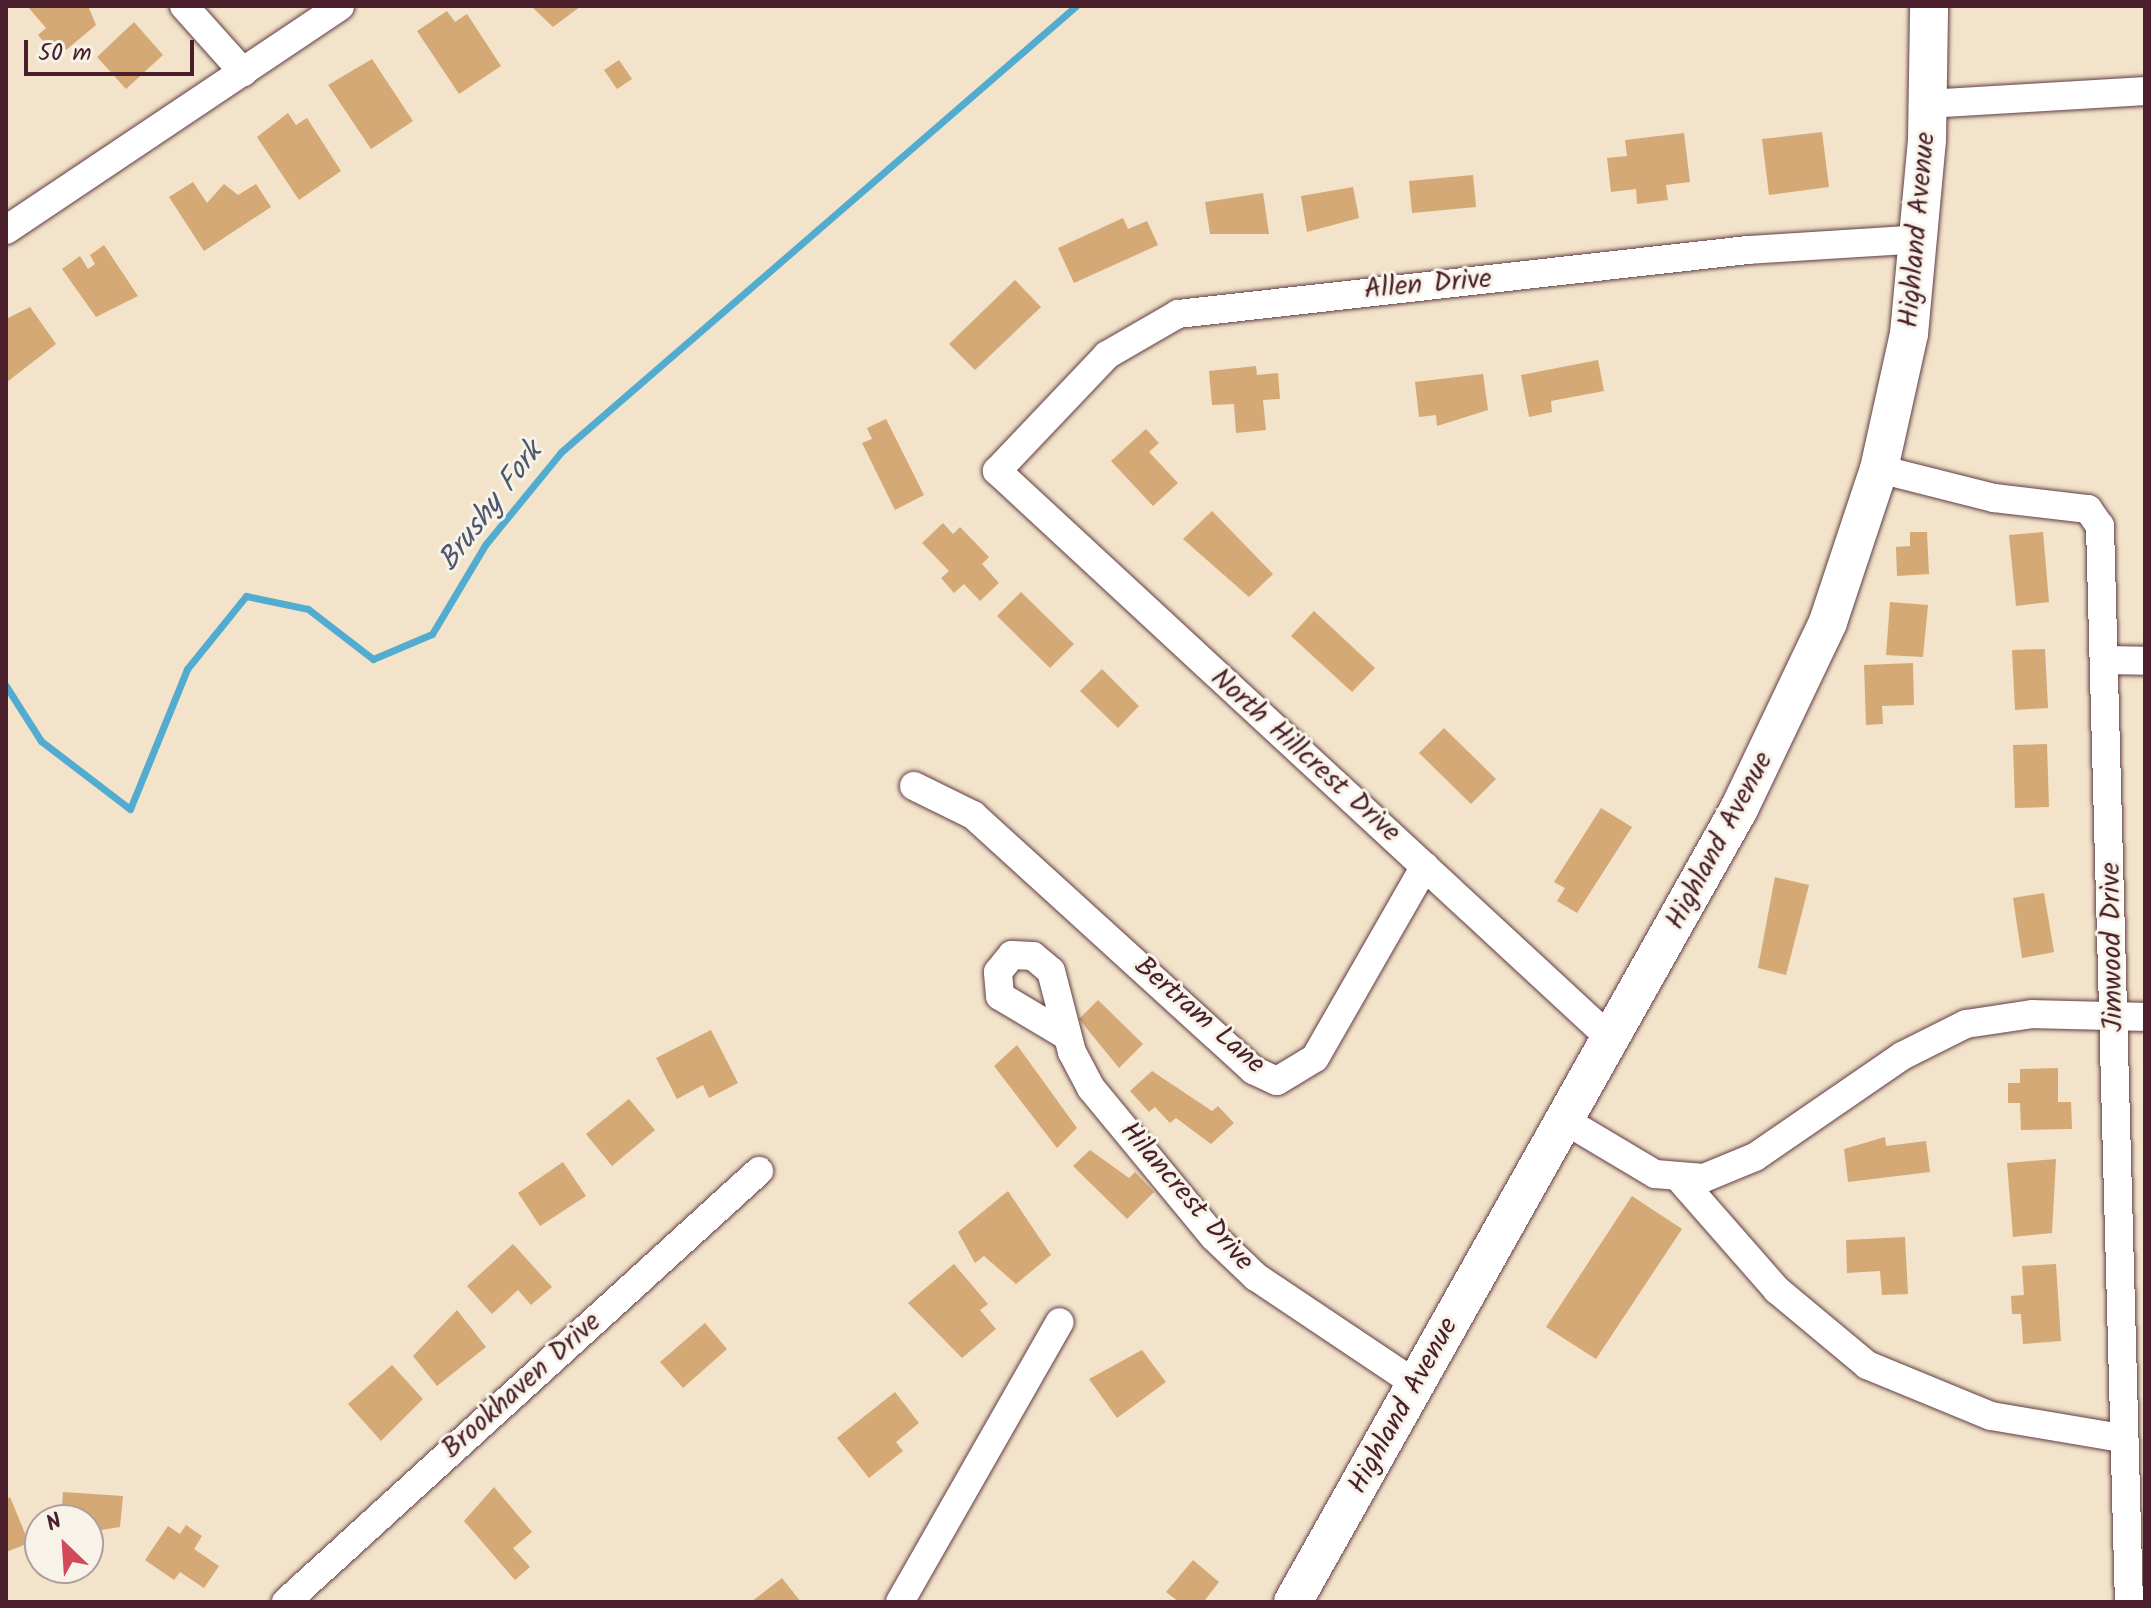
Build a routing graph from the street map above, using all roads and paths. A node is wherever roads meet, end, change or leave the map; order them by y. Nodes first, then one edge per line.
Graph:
1 (184, 6) edge
2 (340, 6) edge
3 (1929, 6) edge
4 (243, 72) junction
5 (2145, 91) edge
6 (1928, 104) junction
7 (6, 230) edge
8 (1921, 239) junction
9 (1879, 469) junction
10 (997, 471) joint
11 (2106, 660) junction
12 (2145, 661) edge
13 (914, 786) dead end
14 (1425, 866) junction
15 (2114, 1015) junction
16 (2145, 1017) edge
17 (1067, 1036) dead end
18 (1612, 1040) junction
19 (1566, 1121) junction
20 (759, 1171) dead end
21 (1679, 1178) junction
22 (1060, 1322) dead end
23 (1416, 1384) junction
24 (2121, 1438) junction
25 (286, 1602) edge
26 (900, 1602) edge
27 (1293, 1602) edge
28 (2129, 1602) edge

1 - 4 street
2 - 4 street
3 - 6 main road, Highland Avenue
4 - 7 street
5 - 6 street
6 - 8 main road, Highland Avenue
8 - 9 main road, Highland Avenue
8 - 10 street, Allen Drive
9 - 11 street, Jimwood Drive
9 - 18 main road, Highland Avenue
10 - 14 street, North Hillcrest Drive
11 - 12 street
11 - 15 street, Jimwood Drive
13 - 14 street, Bertram Lane
14 - 18 street, North Hillcrest Drive
15 - 16 street
15 - 21 street
15 - 24 street, Jimwood Drive
17 - 23 street, Hilancrest Drive
18 - 19 main road, Highland Avenue
19 - 21 street
19 - 23 main road, Highland Avenue
20 - 25 street, Brookhaven Drive
21 - 24 street
22 - 26 street
23 - 27 main road, Highland Avenue
24 - 28 street, Jimwood Drive

